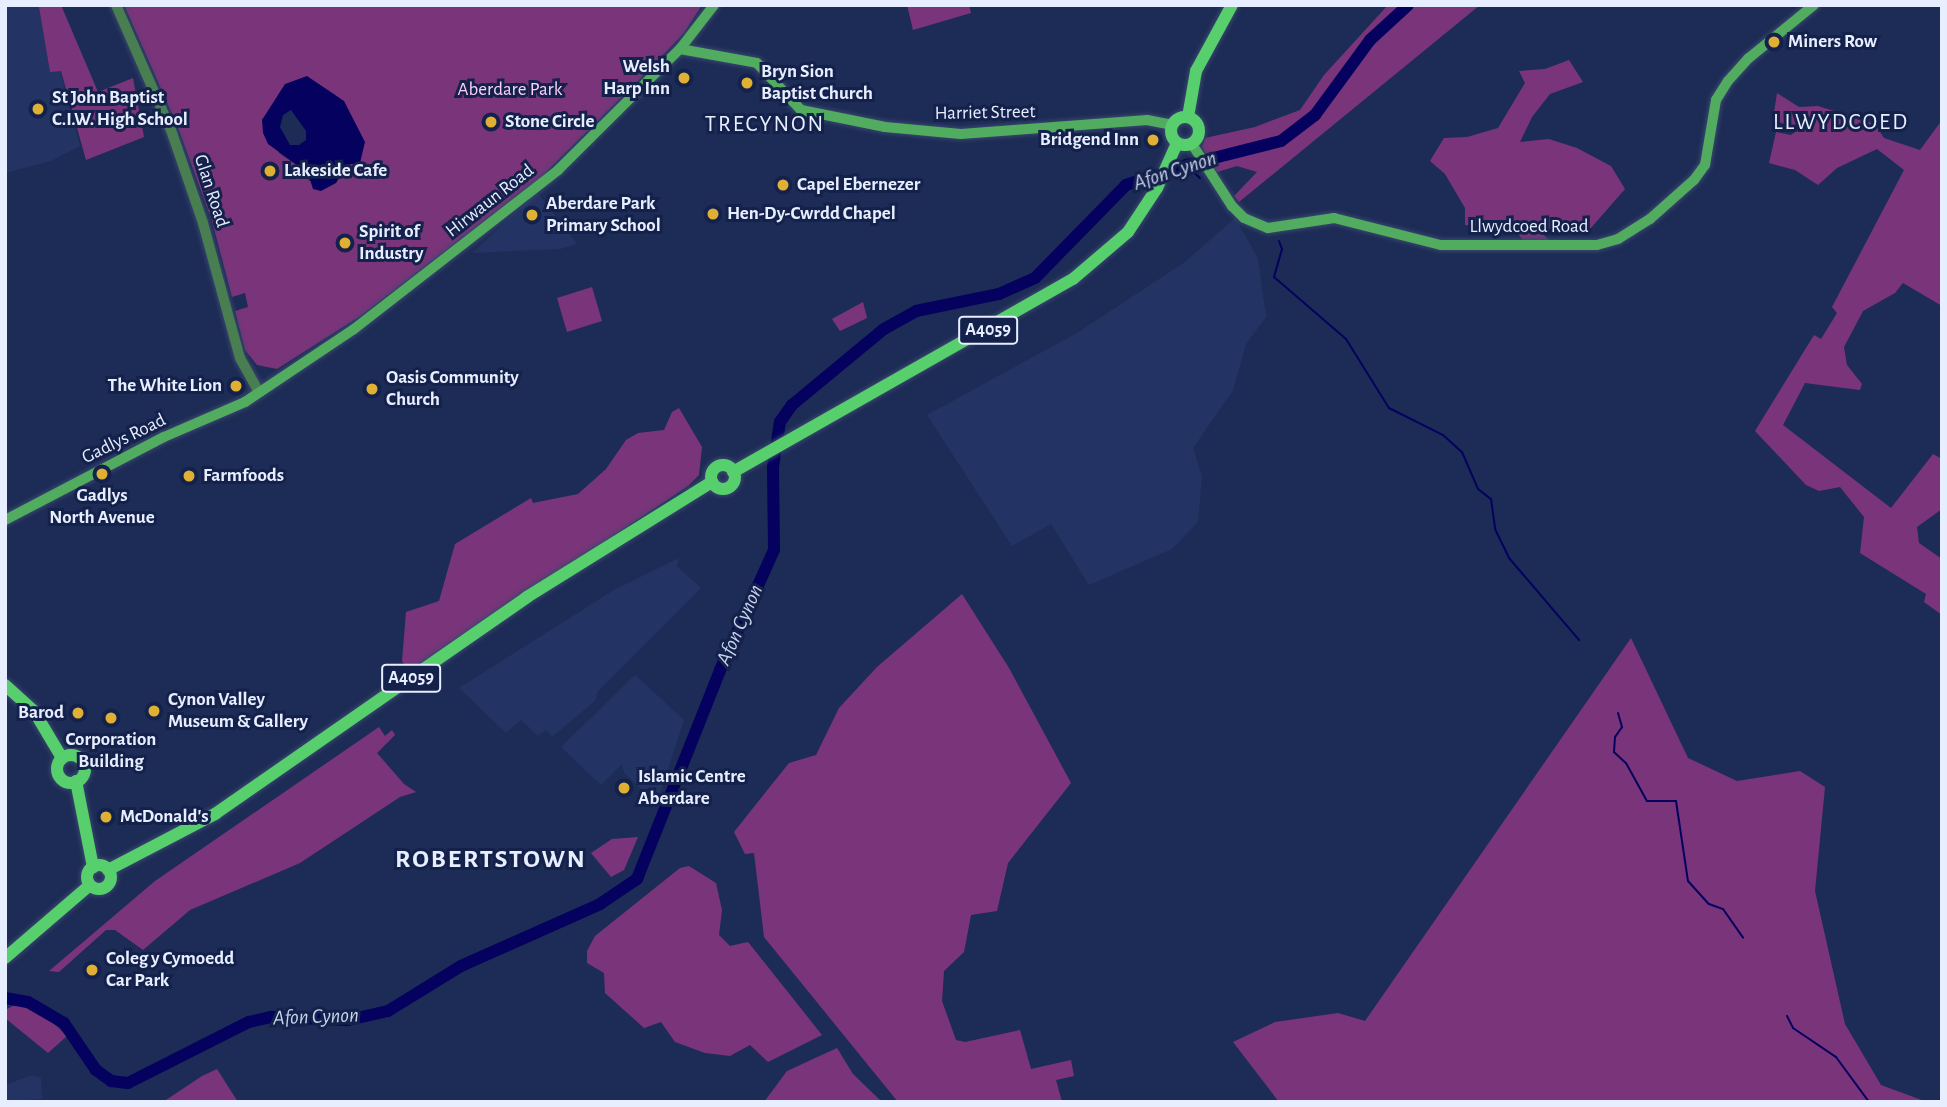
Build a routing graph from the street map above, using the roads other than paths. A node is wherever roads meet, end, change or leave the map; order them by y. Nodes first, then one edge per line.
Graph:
1 (116, 5) edge
2 (714, 5) edge
3 (1232, 5) edge
4 (1814, 5) edge
5 (680, 49) junction
6 (1188, 117) junction
7 (1172, 125) junction
8 (1177, 143) junction
9 (1194, 148) junction
10 (259, 393) junction
11 (5, 520) edge
12 (5, 685) edge
13 (62, 758) junction
14 (76, 781) junction
15 (93, 867) junction
16 (108, 870) junction
17 (90, 885) junction
18 (5, 958) edge

1 - 10 street, Glan Road
2 - 5 main road, Hirwaun Road
3 - 6 main road
4 - 9 main road, Llwydcoed Road
5 - 7 main road, Harriet Street
5 - 10 main road, Hirwaun Road
6 - 7 main road
6 - 9 main road
7 - 8 main road
8 - 9 main road
8 - 16 main road, A4059
10 - 11 main road, Gadlys Road
12 - 13 main road
13 - 14 main road
13 - 14 main road
14 - 15 main road
15 - 16 main road
15 - 17 main road
16 - 17 main road
17 - 18 main road

